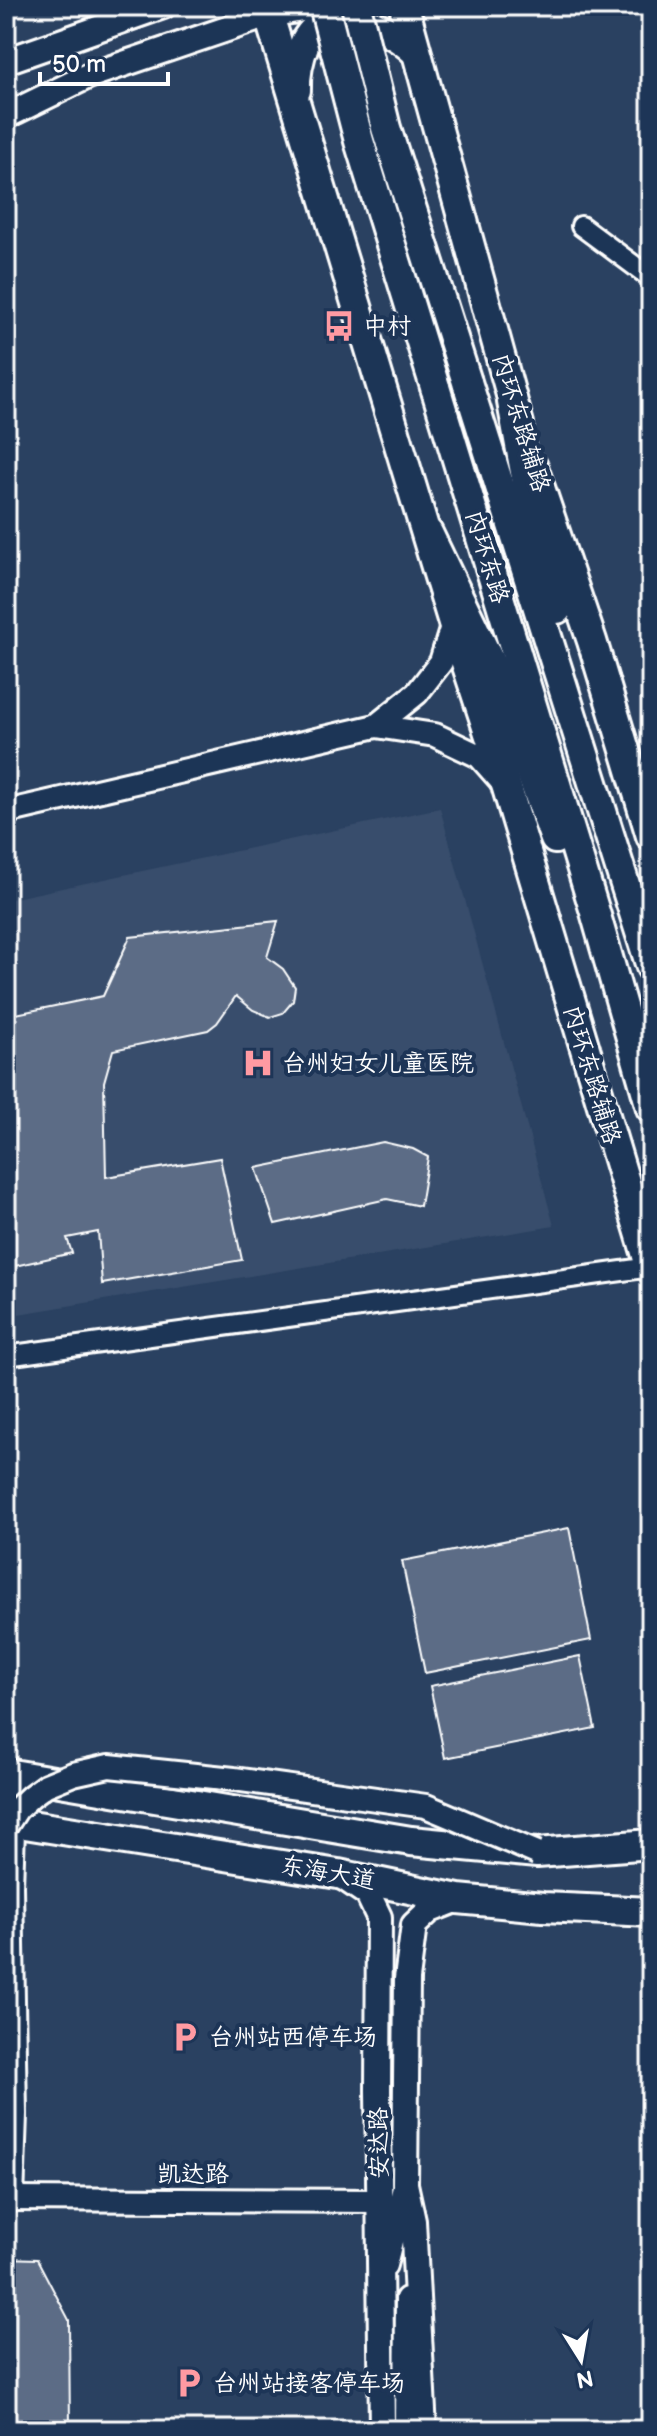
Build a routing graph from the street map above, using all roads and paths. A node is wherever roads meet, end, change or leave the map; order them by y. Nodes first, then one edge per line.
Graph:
1 (163, 6) edge
2 (322, 6) edge
3 (356, 6) edge
4 (404, 6) edge
5 (267, 10) edge
6 (416, 52) junction
7 (6, 61) edge
8 (296, 104) junction
9 (6, 116) edge
10 (581, 226) dead end
11 (651, 278) edge
12 (512, 402) junction
13 (428, 533) junction
14 (453, 623) junction
15 (376, 726) junction
16 (586, 755) junction
17 (507, 788) junction
18 (6, 812) edge
19 (651, 836) edge
20 (595, 912) junction
21 (651, 967) edge
22 (651, 1108) edge
23 (651, 1268) edge
24 (6, 1356) edge
25 (11, 1773) edge
26 (8, 1823) edge
27 (651, 1844) edge
28 (537, 1853) junction
29 (338, 1874) junction
30 (458, 1899) junction
31 (651, 1912) edge
32 (405, 2184) junction
33 (9, 2200) edge
34 (380, 2201) junction
35 (405, 2258) joint
36 (382, 2278) junction
37 (382, 2430) edge
38 (406, 2430) edge
39 (424, 2430) edge

1 - 7 main road
2 - 5 main road
2 - 20 main road, 内环东路, bridge
3 - 16 main road, 内环东路, bridge
4 - 6 main road, 内环东路辅路
5 - 8 main road
5 - 9 main road
6 - 8 main road
6 - 12 main road, 内环东路辅路
8 - 13 main road
10 - 11 street
12 - 16 main road
12 - 19 main road, 内环东路辅路
13 - 14 main road
13 - 20 main road
14 - 15 street
14 - 17 main road, 内环东路辅路
15 - 17 street
15 - 18 street
16 - 21 main road, 内环东路
17 - 23 main road, 内环东路辅路
20 - 22 main road, 内环东路
23 - 24 street
25 - 26 street
25 - 28 main road, 东海大道
26 - 28 street, bridge
26 - 29 main road, 东海大道
26 - 33 street
27 - 28 main road, 东海大道
29 - 30 main road, 东海大道
29 - 34 main road, 安达路
30 - 31 main road, 东海大道
30 - 32 main road, 安达路
32 - 35 street
32 - 36 street
32 - 39 main road, 安达路
33 - 34 street, 凯达路
34 - 36 main road, 安达路
35 - 38 street
36 - 37 main road, 安达路

